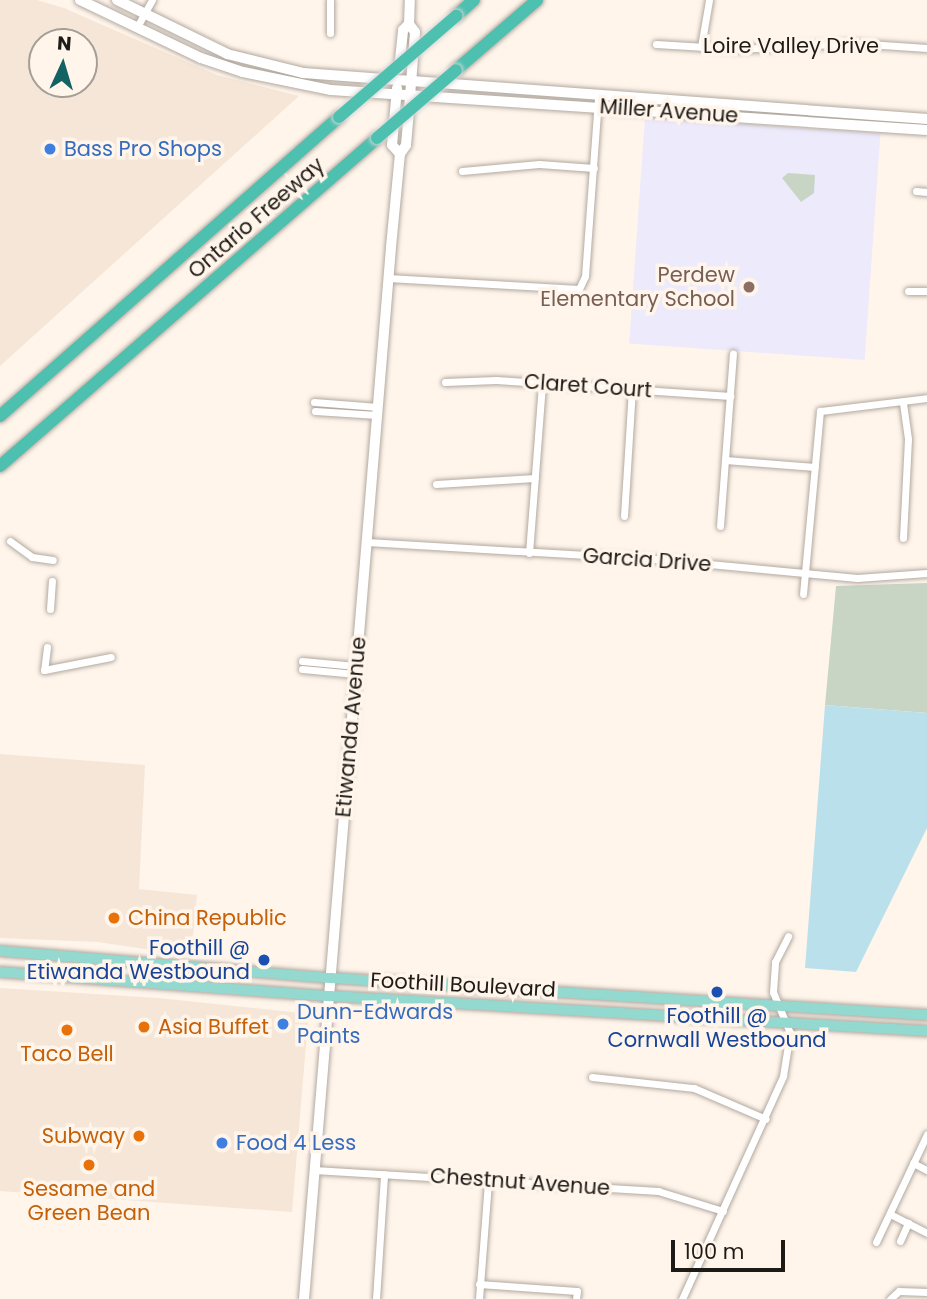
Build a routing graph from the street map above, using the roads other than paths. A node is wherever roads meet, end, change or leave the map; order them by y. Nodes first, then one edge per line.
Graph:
1 (80, 0) edge
2 (117, 0) edge
3 (152, 0) edge
4 (330, 0) edge
5 (410, 0) edge
6 (474, 0) edge
7 (537, 0) edge
8 (709, 0) edge
9 (144, 13) junction
10 (409, 24) junction
11 (137, 27) junction
12 (330, 33) dead end
13 (656, 44) dead end
14 (701, 47) junction
15 (927, 48) edge
16 (398, 81) junction
17 (411, 83) junction
18 (397, 94) junction
19 (410, 95) junction
20 (598, 101) junction
21 (927, 119) edge
22 (927, 130) edge
23 (400, 155) junction
24 (594, 168) junction
25 (462, 171) dead end
26 (916, 191) dead end
27 (927, 192) edge
28 (388, 278) junction
29 (908, 291) dead end
30 (927, 291) edge
31 (733, 353) dead end
32 (445, 382) dead end
33 (542, 383) junction
34 (632, 389) junction
35 (730, 396) junction
36 (927, 398) edge
37 (903, 403) junction
38 (315, 406) dead end
39 (378, 411) junction
40 (0, 416) edge
41 (725, 460) junction
42 (0, 466) edge
43 (815, 467) junction
44 (535, 478) junction
45 (436, 484) dead end
46 (624, 516) dead end
47 (720, 526) dead end
48 (903, 538) dead end
49 (10, 541) dead end
50 (367, 542) junction
51 (529, 553) junction
52 (53, 560) dead end
53 (807, 573) junction
54 (927, 573) edge
55 (52, 581) dead end
56 (803, 594) dead end
57 (50, 609) dead end
58 (47, 647) dead end
59 (111, 657) dead end
60 (302, 665) dead end
61 (356, 670) junction
62 (788, 936) dead end
63 (0, 951) edge
64 (0, 972) edge
65 (331, 978) junction
66 (330, 996) junction
67 (778, 1006) junction
68 (927, 1015) edge
69 (786, 1022) junction
70 (927, 1031) edge
71 (592, 1077) dead end
72 (766, 1119) junction
73 (927, 1134) edge
74 (913, 1163) junction
75 (314, 1170) junction
76 (927, 1170) edge
77 (384, 1174) junction
78 (488, 1181) junction
79 (723, 1211) junction
80 (890, 1214) junction
81 (908, 1223) junction
82 (927, 1233) edge
83 (900, 1241) dead end
84 (876, 1242) dead end
85 (480, 1284) junction
86 (927, 1292) edge
87 (304, 1299) edge
88 (376, 1299) edge
89 (479, 1299) edge
90 (576, 1299) edge
91 (682, 1299) edge
92 (890, 1299) edge

1 - 11 main road, Miller Avenue
2 - 9 main road, Miller Avenue
3 - 9 street
4 - 12 street
5 - 10 main road, Etiwanda Avenue
6 - 40 highway, Ontario Freeway, bridge
7 - 42 highway, Ontario Freeway, bridge
8 - 14 street
9 - 11 street
9 - 16 main road, Miller Avenue
10 - 16 main road, Etiwanda Avenue
10 - 17 main road, Etiwanda Avenue
11 - 18 main road, Miller Avenue
13 - 14 street, Loire Valley Drive
14 - 15 street, Loire Valley Drive
16 - 17 main road, Miller Avenue
16 - 18 main road, Etiwanda Avenue
17 - 19 main road, Etiwanda Avenue
17 - 20 main road, Miller Avenue
18 - 19 main road, Miller Avenue
18 - 23 main road, Etiwanda Avenue
19 - 20 main road, Miller Avenue
19 - 23 main road, Etiwanda Avenue
20 - 21 main road, Miller Avenue
20 - 22 main road, Miller Avenue
20 - 24 street
23 - 28 main road, Etiwanda Avenue
24 - 25 street
24 - 28 street
26 - 27 street
28 - 39 main road, Etiwanda Avenue
29 - 30 street
31 - 35 street
32 - 33 street, Claret Court
33 - 34 street, Claret Court
33 - 44 street
34 - 35 street, Claret Court
34 - 46 street
35 - 41 street
36 - 37 street
37 - 43 street
37 - 48 street
38 - 39 street
39 - 50 main road, Etiwanda Avenue
41 - 43 street
41 - 47 street
43 - 53 street
44 - 45 street
44 - 51 street
49 - 52 street
50 - 51 street, Garcia Drive
50 - 61 main road, Etiwanda Avenue
51 - 53 street, Garcia Drive
53 - 54 street, Garcia Drive
53 - 56 street
55 - 57 street
58 - 59 street
60 - 61 street
61 - 65 main road, Etiwanda Avenue
62 - 67 street
63 - 65 main road, Foothill Boulevard
64 - 66 main road, Foothill Boulevard
65 - 66 main road, Etiwanda Avenue
65 - 67 main road, Foothill Boulevard
66 - 69 main road, Foothill Boulevard
66 - 75 main road, Etiwanda Avenue
67 - 68 main road, Foothill Boulevard
67 - 69 street
69 - 70 main road, Foothill Boulevard
69 - 72 street
71 - 72 street
72 - 79 street
73 - 74 street
74 - 76 street
74 - 80 street
75 - 77 street, Chestnut Avenue
75 - 87 main road, Etiwanda Avenue
77 - 78 street, Chestnut Avenue
77 - 88 street
78 - 79 street, Chestnut Avenue
78 - 85 street
79 - 91 street
80 - 81 street
80 - 84 street
81 - 82 street
81 - 83 street
85 - 89 street
85 - 90 street
86 - 92 street

